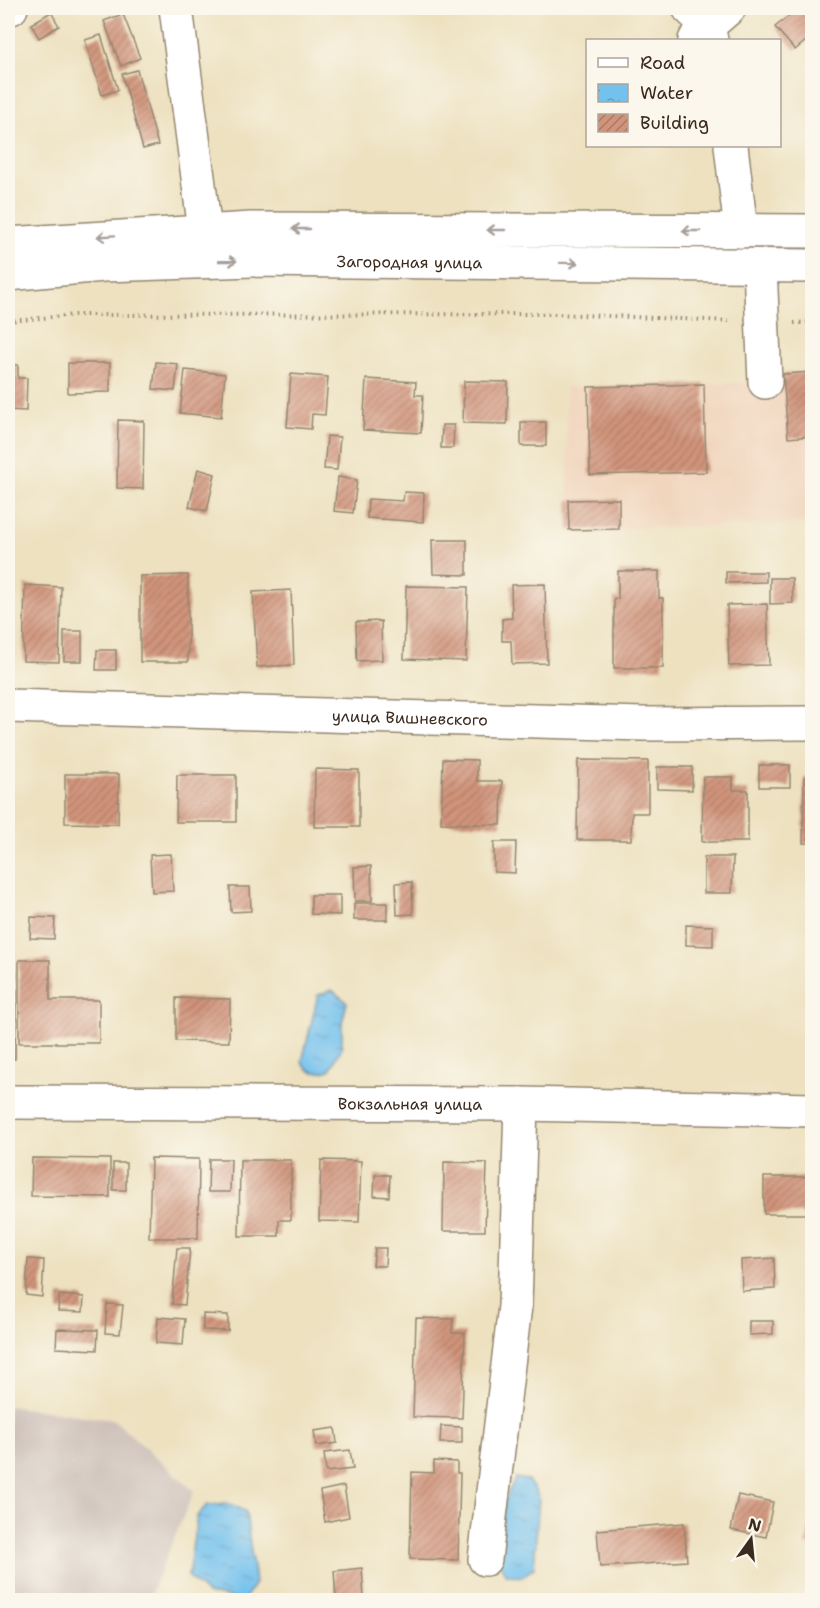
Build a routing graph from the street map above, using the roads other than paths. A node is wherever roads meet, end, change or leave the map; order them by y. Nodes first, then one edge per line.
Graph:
1 (176, 8) edge
2 (731, 147) edge
3 (205, 231) junction
4 (741, 231) junction
5 (813, 231) edge
6 (8, 244) edge
7 (813, 266) edge
8 (759, 267) junction
9 (8, 274) edge
10 (765, 382) dead end
11 (8, 706) edge
12 (813, 723) edge
13 (8, 1102) edge
14 (521, 1104) junction
15 (813, 1110) edge
16 (485, 1559) dead end

1 - 3 main road
2 - 4 main road
4 -> 3 main road, Загородная улица
3 -> 6 main road, Загородная улица
4 - 5 main road, Загородная улица
7 - 8 main road, Загородная улица
9 -> 8 main road, Загородная улица
8 - 10 main road
11 - 12 main road, улица Вишневского
13 - 14 main road, Вокзальная улица
14 - 15 main road, Вокзальная улица
14 - 16 main road

